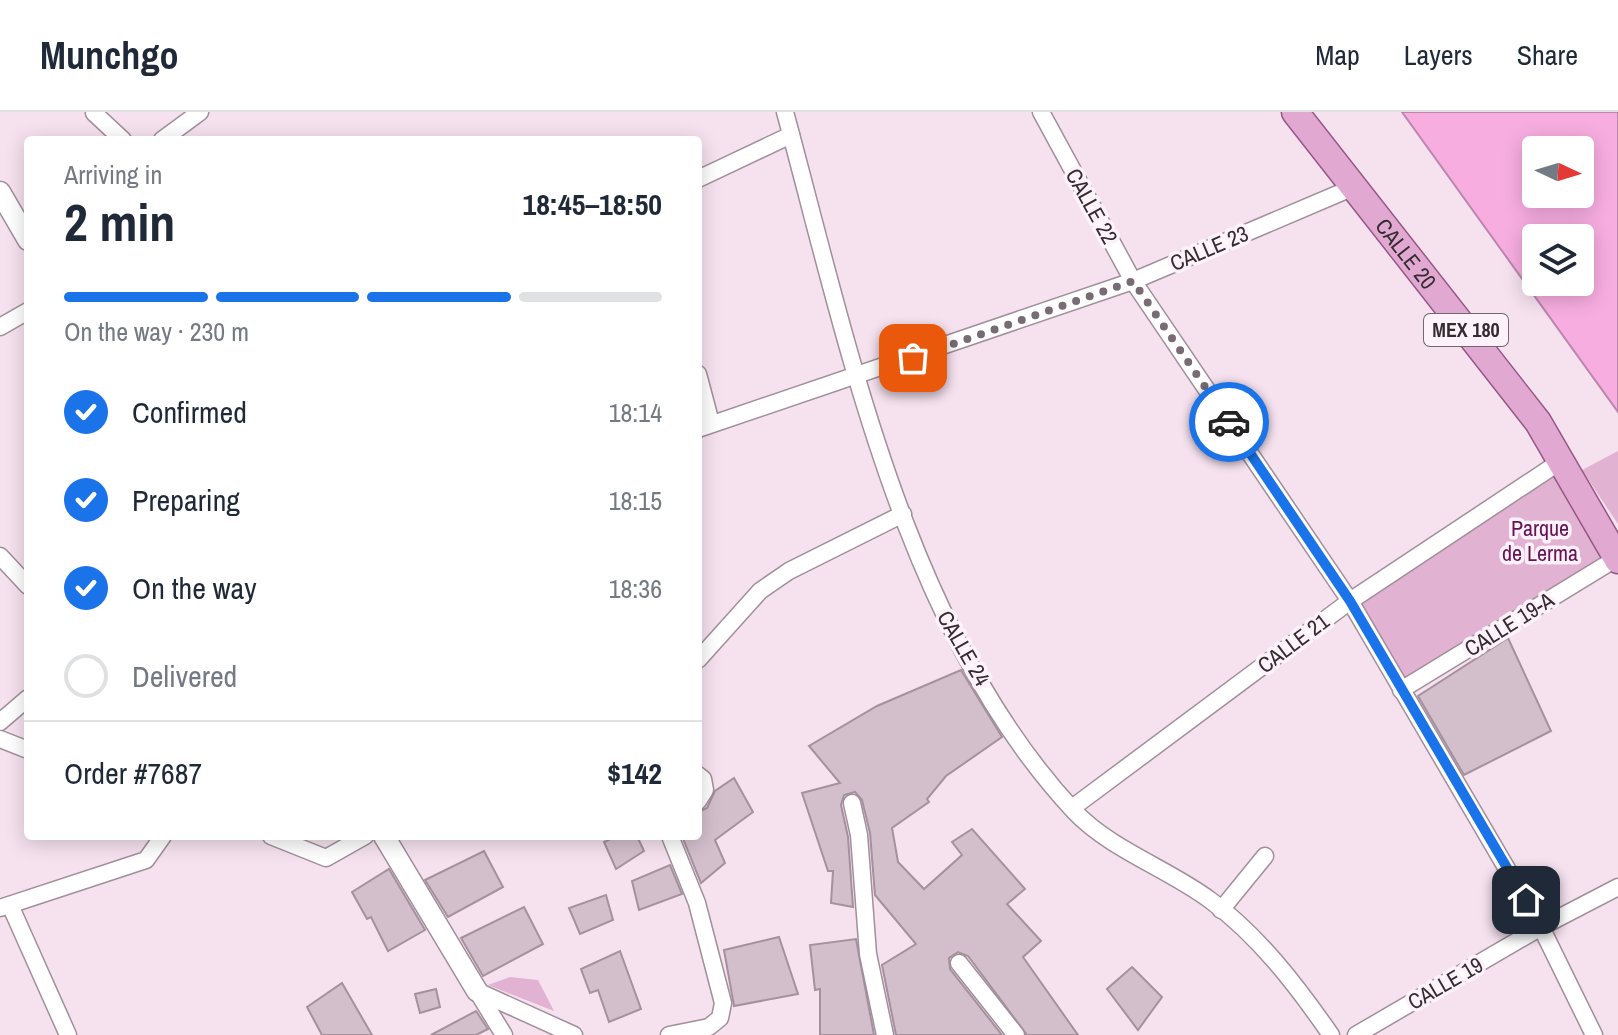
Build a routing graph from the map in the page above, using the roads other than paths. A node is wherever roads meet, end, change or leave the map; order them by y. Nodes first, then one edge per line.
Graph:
1 (200, 112) edge
2 (785, 112) edge
3 (1041, 112) edge
4 (1295, 112) edge
5 (94, 113) edge
6 (791, 135) junction
7 (119, 136) edge
8 (167, 136) edge
9 (702, 177) edge
10 (1354, 187) junction
11 (0, 192) edge
12 (24, 233) edge
13 (1133, 281) junction
14 (24, 313) edge
15 (0, 327) edge
16 (858, 377) junction
17 (704, 426) edge
18 (1561, 461) junction
19 (903, 514) junction
20 (0, 556) edge
21 (1618, 559) edge
22 (24, 582) edge
23 (1350, 601) junction
24 (702, 656) edge
25 (1401, 690) junction
26 (24, 701) edge
27 (0, 722) edge
28 (0, 739) edge
29 (24, 748) edge
30 (852, 803) dead end
31 (1072, 808) junction
32 (160, 840) edge
33 (281, 840) edge
34 (358, 840) edge
35 (386, 840) edge
36 (672, 840) edge
37 (1265, 856) dead end
38 (1618, 887) edge
39 (5, 906) edge
40 (1221, 910) junction
41 (1541, 927) junction
42 (959, 963) dead end
43 (477, 991) junction
44 (68, 1035) edge
45 (504, 1035) edge
46 (574, 1035) edge
47 (669, 1035) edge
48 (885, 1035) edge
49 (1016, 1035) edge
50 (1331, 1035) edge
51 (1356, 1035) edge
52 (1594, 1035) edge

1 - 8 street
2 - 6 street, CALLE 24
3 - 13 street, CALLE 22
4 - 10 main road, CALLE 20 / MEX 180
5 - 7 street
6 - 9 street
6 - 16 street, CALLE 24
10 - 13 street, CALLE 23
10 - 18 main road, CALLE 20 / MEX 180
11 - 12 street
13 - 16 street, CALLE 23
13 - 23 street, CALLE 22
14 - 15 street
16 - 17 street, CALLE 23
16 - 19 street, CALLE 24
18 - 21 main road, CALLE 20 / MEX 180
18 - 23 street, CALLE 21
19 - 24 street
19 - 31 street, CALLE 24
20 - 22 street
21 - 25 street, CALLE 19-A
23 - 25 street, CALLE 22
23 - 31 street, CALLE 21
25 - 41 street, CALLE 22
26 - 27 street
28 - 29 street
30 - 48 street
31 - 40 street, CALLE 24
32 - 39 street
33 - 34 street
35 - 43 street
36 - 47 street
37 - 40 street
38 - 41 street, CALLE 19
39 - 44 street
40 - 50 street, CALLE 24
41 - 51 street, CALLE 19
41 - 52 street, CALLE 22
42 - 49 street
43 - 45 street
43 - 46 street

